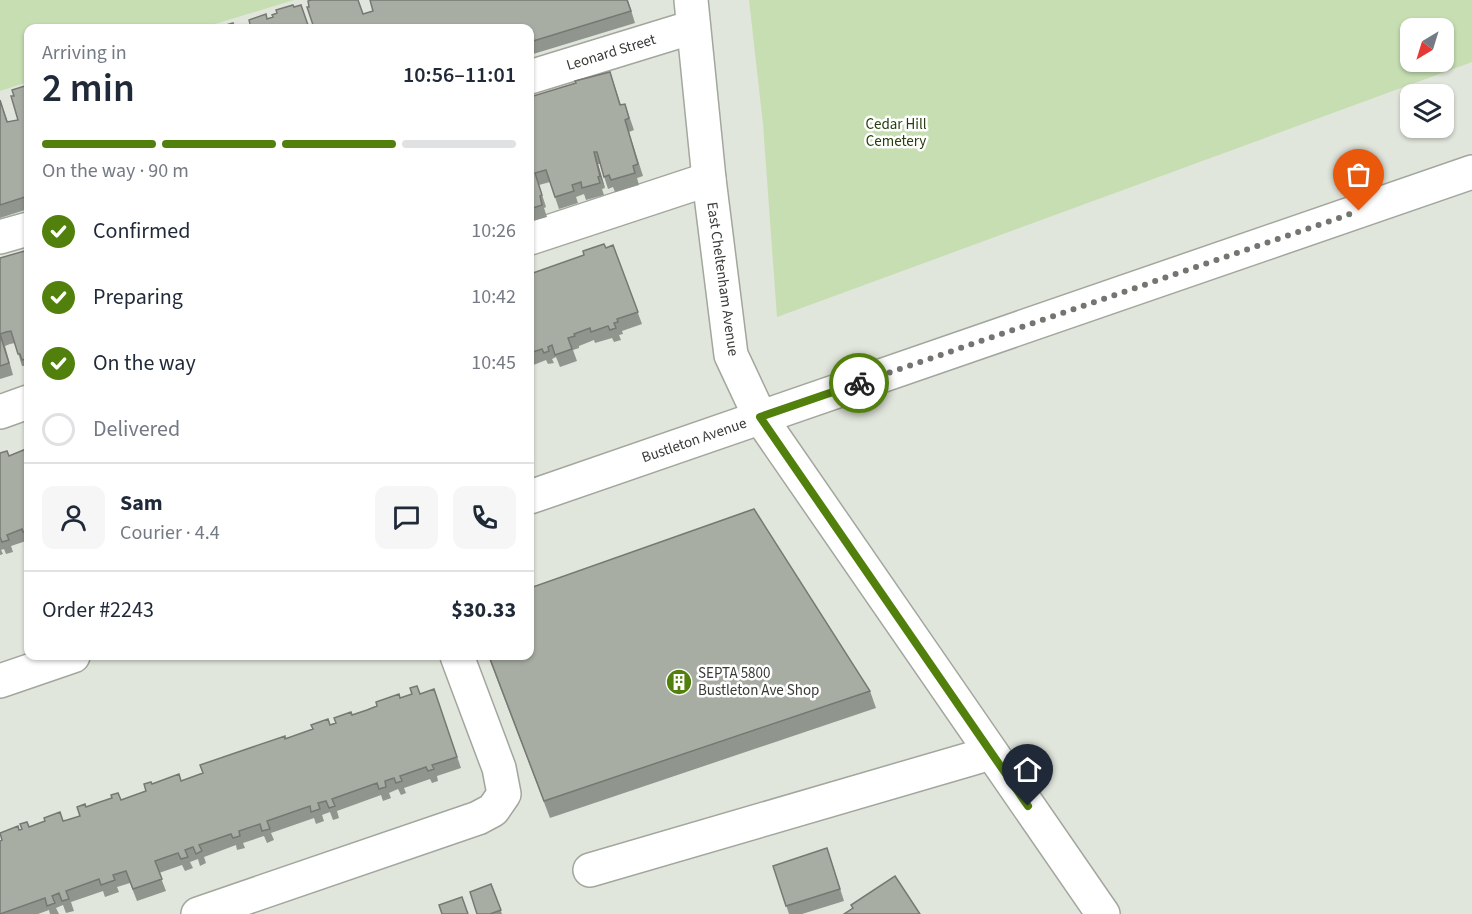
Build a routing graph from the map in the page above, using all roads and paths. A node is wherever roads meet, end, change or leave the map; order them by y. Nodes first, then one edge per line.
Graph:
1 (692, 14) edge
2 (534, 75) edge
3 (1472, 172) edge
4 (709, 179) junction
5 (24, 230) edge
6 (0, 237) edge
7 (534, 237) edge
8 (24, 403) edge
9 (0, 412) edge
10 (760, 417) junction
11 (534, 496) edge
12 (61, 660) edge
13 (459, 660) edge
14 (0, 681) edge
15 (991, 753) junction
16 (590, 870) dead end
17 (198, 914) edge
18 (1103, 914) edge

1 - 2 street, Leonard Street
1 - 4 street, East Cheltenham Avenue
3 - 10 street, Bustleton Avenue
4 - 7 street
4 - 10 street, East Cheltenham Avenue
5 - 6 street
8 - 9 street
10 - 11 street, Bustleton Avenue
10 - 15 street, East Cheltenham Avenue
12 - 14 street
13 - 17 street
15 - 16 street
15 - 18 street, East Cheltenham Avenue

